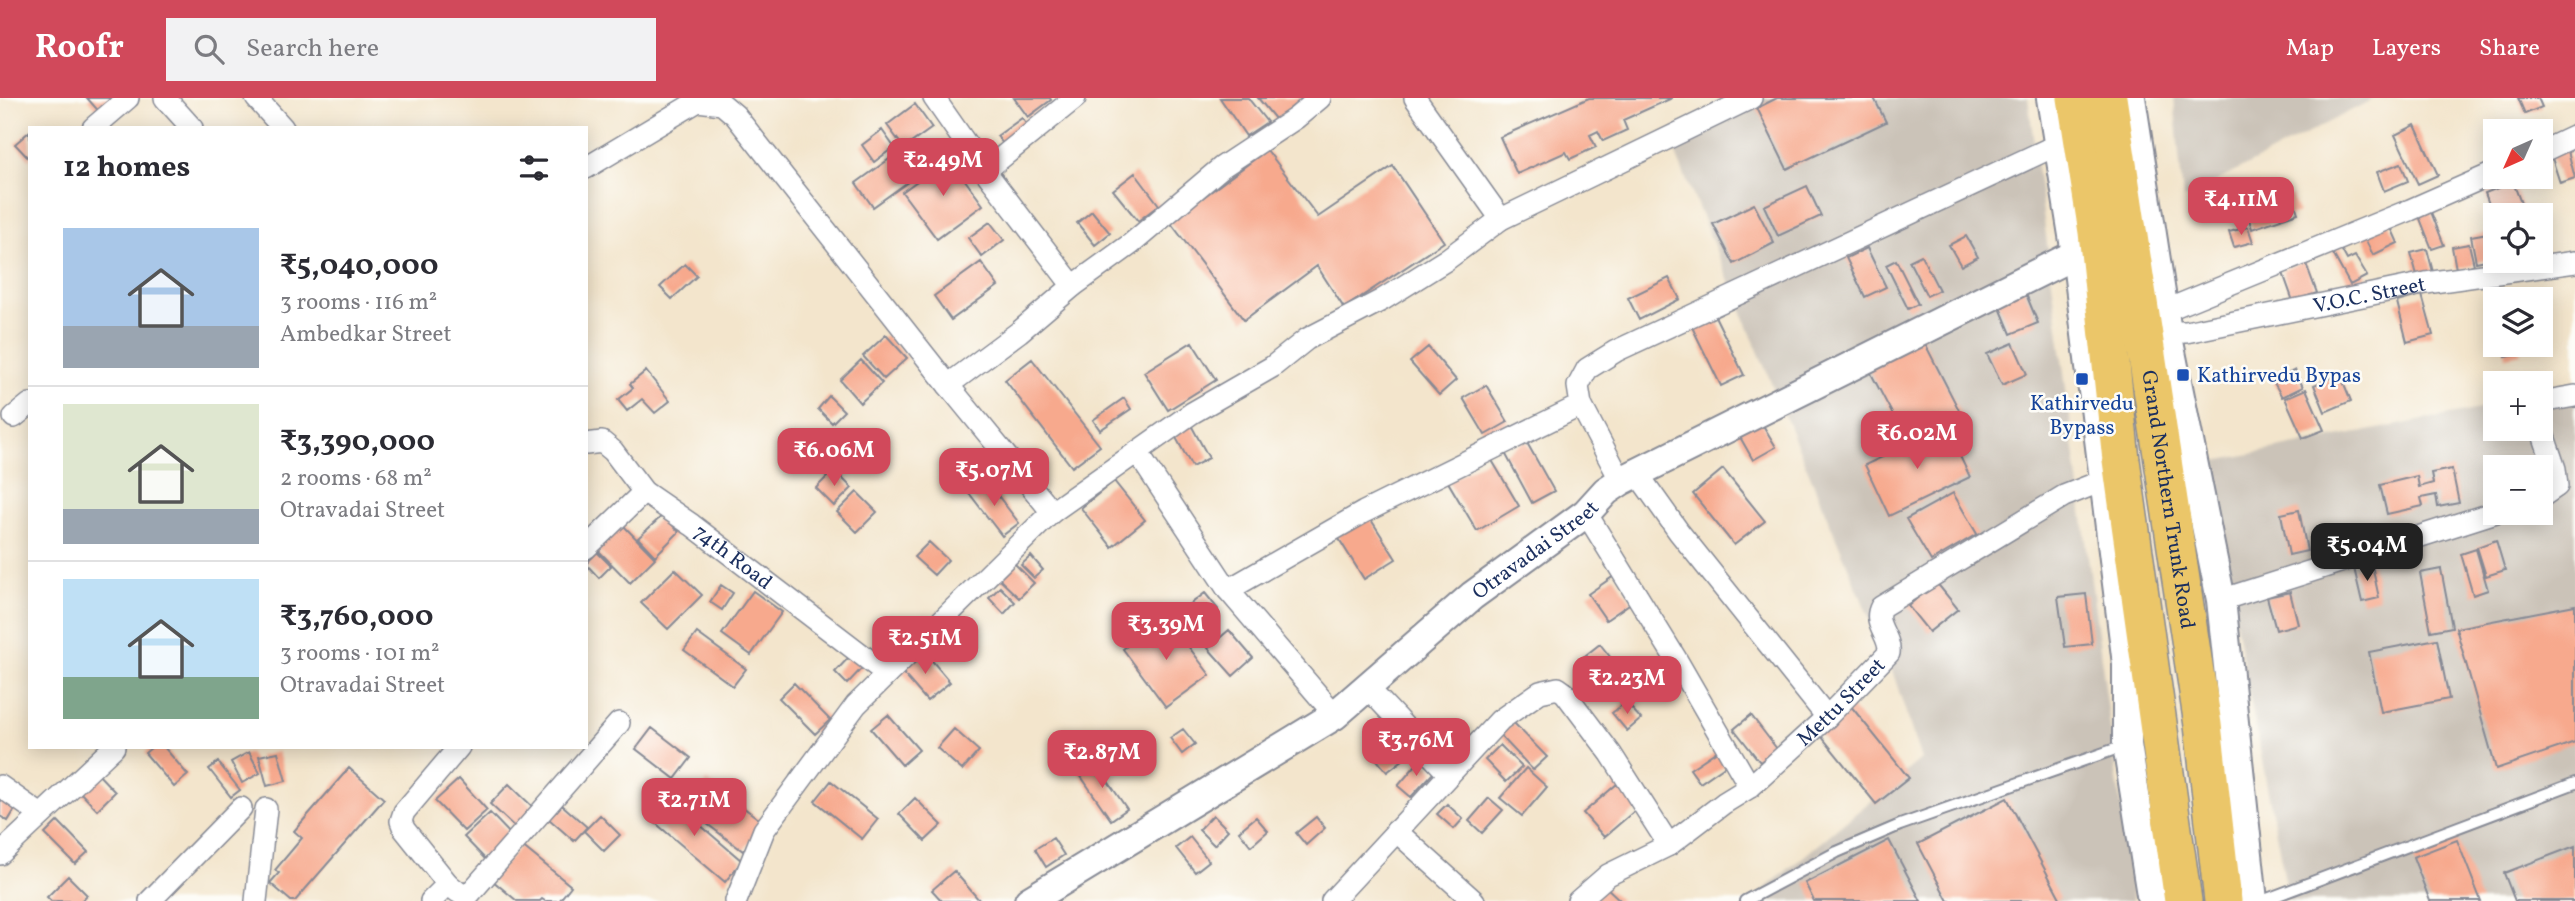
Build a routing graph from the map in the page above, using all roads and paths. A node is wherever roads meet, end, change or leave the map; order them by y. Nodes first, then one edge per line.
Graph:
1 (128, 98) edge
2 (164, 98) edge
3 (256, 98) edge
4 (934, 98) edge
5 (1075, 98) edge
6 (1320, 98) edge
7 (1415, 98) edge
8 (1751, 98) edge
9 (2051, 98) edge
10 (2076, 98) edge
11 (2108, 98) edge
12 (2131, 98) edge
13 (95, 126) edge
14 (190, 126) edge
15 (280, 126) edge
16 (2575, 136) edge
17 (2059, 144) junction
18 (2553, 146) edge
19 (588, 167) edge
20 (985, 171) junction
21 (2483, 178) edge
22 (1501, 219) junction
23 (2076, 254) junction
24 (2575, 262) edge
25 (1073, 286) junction
26 (2165, 322) junction
27 (948, 385) junction
28 (2575, 396) edge
29 (2553, 400) edge
30 (1581, 405) junction
31 (588, 444) edge
32 (1137, 452) junction
33 (2553, 463) edge
34 (2112, 470) junction
35 (1629, 477) junction
36 (2553, 489) edge
37 (644, 492) junction
38 (1052, 512) junction
39 (1587, 513) junction
40 (2483, 516) edge
41 (588, 546) edge
42 (1228, 590) junction
43 (2221, 600) junction
44 (887, 674) junction
45 (1367, 687) junction
46 (1335, 715) junction
47 (1827, 717) junction
48 (619, 723) dead end
49 (2127, 745) junction
50 (112, 749) edge
51 (457, 749) edge
52 (1448, 774) junction
53 (2575, 783) edge
54 (0, 786) edge
55 (1750, 787) junction
56 (241, 808) dead end
57 (267, 809) dead end
58 (41, 815) junction
59 (1396, 831) junction
60 (1669, 845) junction
61 (0, 854) edge
62 (448, 884) junction
63 (466, 900) edge
64 (150, 901) edge
65 (257, 901) edge
66 (431, 901) edge
67 (736, 901) edge
68 (1029, 901) edge
69 (1332, 901) edge
70 (1474, 901) edge
71 (1578, 901) edge
72 (1745, 901) edge
73 (2152, 901) edge
74 (2183, 901) edge
75 (2223, 901) edge
76 (2253, 901) edge
77 (2262, 901) edge

1 - 13 street
2 - 14 street
3 - 15 street
4 - 20 street
5 - 20 street
6 - 25 street
7 - 22 street
8 - 22 street
9 - 17 street
10 - 34 highway, Grand Northern Trunk Road
11 - 75 highway, Grand Northern Trunk Road
12 - 26 street
16 - 18 street
17 - 23 street
17 - 30 street
19 - 27 street
20 - 25 street
21 - 26 street
22 - 32 street
23 - 34 street
23 - 35 street, Otravadai Street
24 - 26 street, V.O.C. Street
25 - 27 street
26 - 43 street
27 - 38 street
28 - 29 street
30 - 35 street
30 - 42 street
31 - 37 street, 74th Road
32 - 38 street
32 - 42 street
33 - 36 street
34 - 47 street, Mettu Street
34 - 49 street
34 - 74 highway, Grand Northern Trunk Road
35 - 39 street, Otravadai Street
35 - 47 street
37 - 41 street
37 - 44 street, 74th Road
38 - 44 street
39 - 45 street, Otravadai Street
39 - 55 street
40 - 43 street
42 - 46 street
43 - 76 street
44 - 67 street
45 - 46 street, Otravadai Street
45 - 52 street
46 - 68 street, Otravadai Street
47 - 55 street, Mettu Street
48 - 63 street
49 - 72 lane
49 - 73 street
50 - 58 street
51 - 62 street
52 - 59 street
52 - 60 street
53 - 77 lane
54 - 58 street
55 - 60 street, Mettu Street
56 - 64 street
57 - 65 street
58 - 61 street
59 - 69 street
59 - 70 street
60 - 71 street, Mettu Street
62 - 63 street
62 - 66 street

